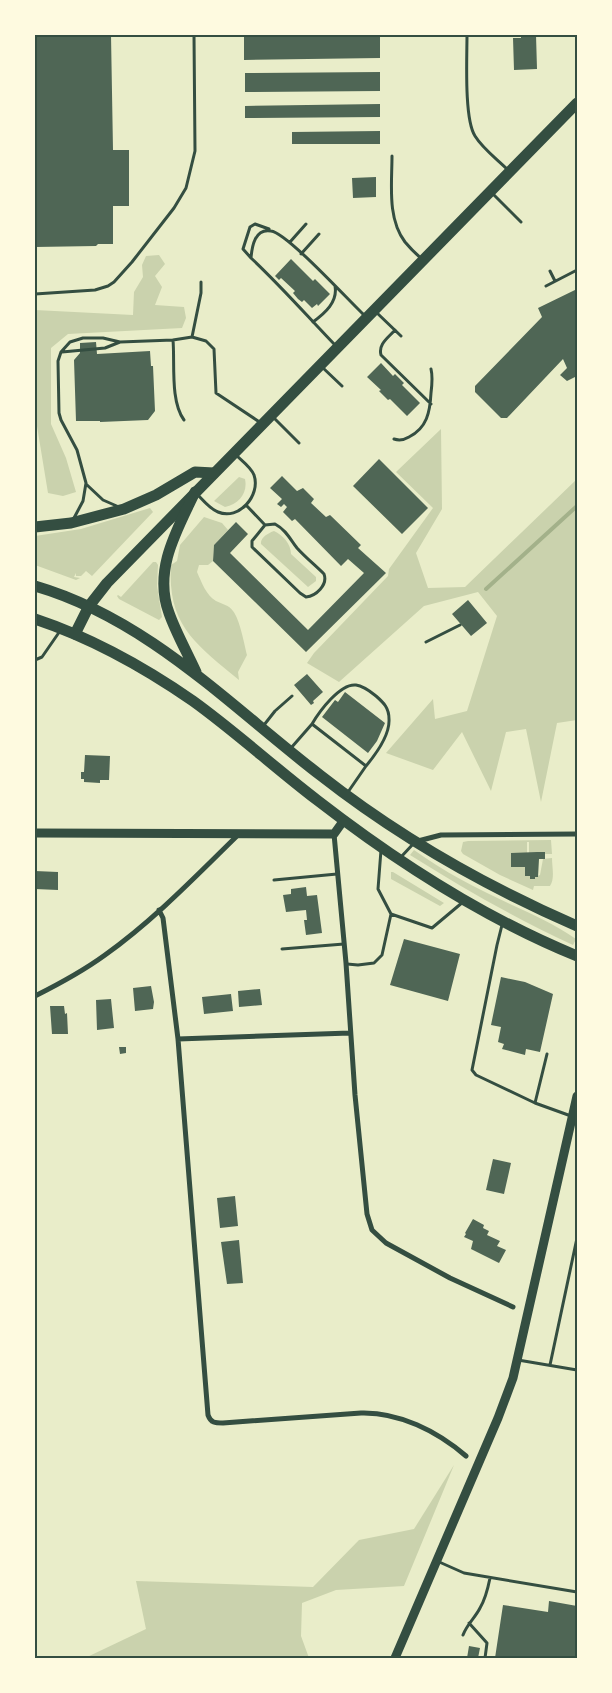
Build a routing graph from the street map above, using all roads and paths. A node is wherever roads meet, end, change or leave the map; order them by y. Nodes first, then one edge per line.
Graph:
1 (194, 35) edge
2 (467, 35) edge
3 (577, 103) edge
4 (392, 156) dead end
5 (510, 172) junction
6 (490, 192) junction
7 (521, 222) dead end
8 (306, 224) dead end
9 (272, 231) junction
10 (319, 234) dead end
11 (290, 242) junction
12 (302, 254) junction
13 (251, 258) junction
14 (423, 260) junction
15 (577, 270) edge
16 (550, 271) dead end
17 (555, 281) junction
18 (201, 282) dead end
19 (335, 286) junction
20 (546, 286) dead end
21 (35, 294) edge
22 (370, 314) junction
23 (313, 322) junction
24 (395, 330) junction
25 (401, 336) dead end
26 (192, 337) junction
27 (173, 340) junction
28 (120, 342) junction
29 (337, 347) junction
30 (61, 352) junction
31 (320, 364) junction
32 (431, 369) dead end
33 (342, 386) dead end
34 (430, 404) junction
35 (271, 415) junction
36 (184, 420) dead end
37 (262, 424) junction
38 (394, 439) dead end
39 (299, 443) dead end
40 (234, 453) junction
41 (214, 473) junction
42 (86, 483) junction
43 (195, 492) junction
44 (246, 505) junction
45 (124, 509) junction
46 (71, 523) junction
47 (265, 525) junction
48 (35, 527) edge
49 (35, 586) edge
50 (89, 606) junction
51 (35, 619) edge
52 (460, 625) dead end
53 (62, 629) junction
54 (75, 634) junction
55 (426, 642) dead end
56 (35, 660) edge
57 (197, 674) junction
58 (292, 696) dead end
59 (312, 724) junction
60 (262, 728) junction
61 (289, 750) junction
62 (366, 766) junction
63 (346, 794) junction
64 (344, 820) junction
65 (35, 833) edge
66 (239, 833) junction
67 (334, 834) junction
68 (577, 834) edge
69 (415, 842) junction
70 (381, 846) junction
71 (399, 859) junction
72 (337, 874) junction
73 (274, 880) dead end
74 (465, 901) junction
75 (159, 910) junction
76 (391, 914) junction
77 (503, 921) junction
78 (577, 926) edge
79 (344, 944) junction
80 (282, 949) dead end
81 (577, 956) edge
82 (346, 964) junction
83 (35, 996) edge
84 (350, 1033) junction
85 (178, 1039) junction
86 (546, 1054) dead end
87 (577, 1096) edge
88 (535, 1103) junction
89 (572, 1116) junction
90 (577, 1238) edge
91 (513, 1307) dead end
92 (518, 1360) junction
93 (550, 1365) junction
94 (577, 1370) edge
95 (466, 1456) dead end
96 (437, 1560) junction
97 (490, 1577) junction
98 (577, 1592) edge
99 (469, 1624) junction
100 (463, 1635) dead end
101 (395, 1658) edge
102 (485, 1658) edge

1 - 21 lane
2 - 5 lane
3 - 5 main road
4 - 14 lane
5 - 6 main road
6 - 7 lane
6 - 14 main road
8 - 11 lane
9 - 11 lane
9 - 13 lane
9 - 13 lane
10 - 12 lane
11 - 12 lane
12 - 19 lane
13 - 23 lane
14 - 22 main road
15 - 17 lane
16 - 17 lane
17 - 20 lane
18 - 26 lane
19 - 22 lane
19 - 23 lane
22 - 24 lane
22 - 29 main road
23 - 29 lane
24 - 25 lane
24 - 34 lane
26 - 27 lane
26 - 37 lane
27 - 28 lane
27 - 36 lane
28 - 30 lane
28 - 30 lane
29 - 31 main road
30 - 42 lane
31 - 33 lane
31 - 35 main road
32 - 34 lane
34 - 38 lane
35 - 37 main road
35 - 39 lane
37 - 40 main road
40 - 41 main road
40 - 44 lane
41 - 43 main road
41 - 45 main road
42 - 45 lane
42 - 46 lane
43 - 44 lane
43 - 50 main road
43 - 57 main road
44 - 47 lane
45 - 46 main road
46 - 48 main road
47 - 47 lane
49 - 50 main road
50 - 54 main road
50 - 57 main road
51 - 53 main road
52 - 55 lane
53 - 54 main road
53 - 56 lane
54 - 64 main road
57 - 60 main road
58 - 60 lane
59 - 61 lane
59 - 62 lane
59 - 62 lane
60 - 61 main road
61 - 63 main road
62 - 63 lane
63 - 69 main road
64 - 67 street
64 - 70 main road
65 - 66 street
66 - 67 street
66 - 75 street
67 - 72 street
68 - 69 street
69 - 71 lane
69 - 78 main road
70 - 71 main road
70 - 76 lane
71 - 74 main road
72 - 73 lane
72 - 79 street
74 - 76 lane
74 - 77 main road
75 - 83 street
75 - 85 street
76 - 82 lane
77 - 81 main road
77 - 88 lane
79 - 80 lane
79 - 82 street
82 - 84 street
84 - 85 street
84 - 91 street
85 - 95 street
86 - 88 lane
87 - 89 street
88 - 89 lane
89 - 92 street
90 - 93 lane
92 - 93 lane
92 - 96 street
93 - 94 lane
96 - 97 lane
96 - 101 street
97 - 98 lane
97 - 99 lane
99 - 100 lane
99 - 102 lane

